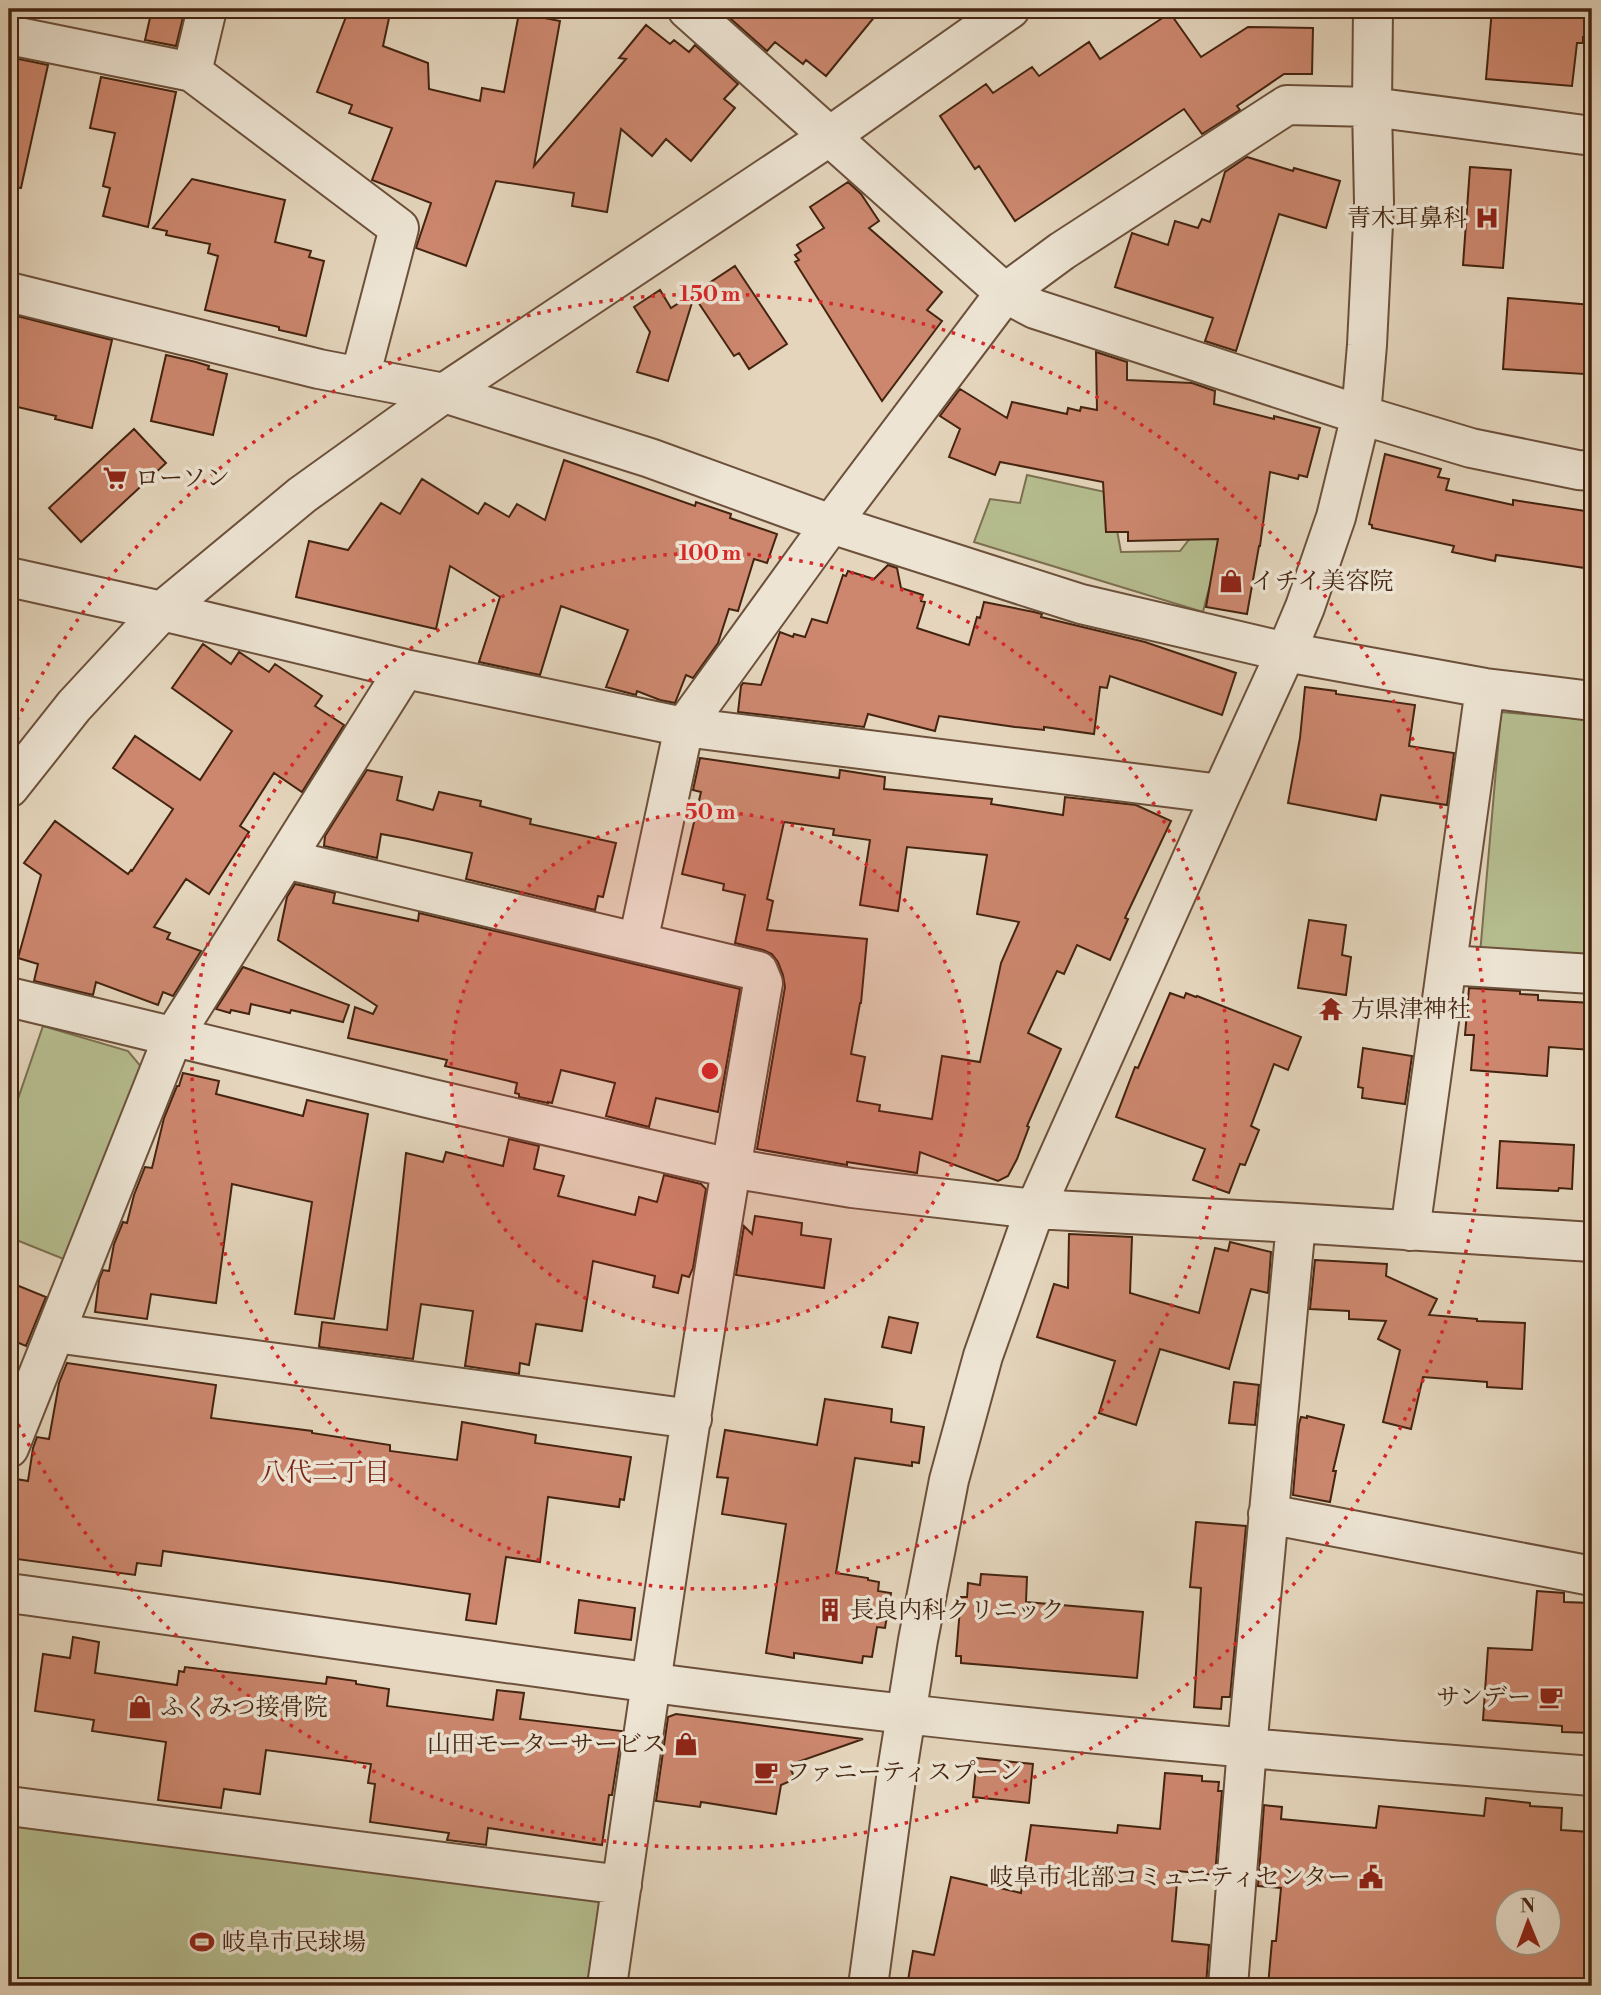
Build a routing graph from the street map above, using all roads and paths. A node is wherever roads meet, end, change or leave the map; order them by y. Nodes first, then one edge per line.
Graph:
1 (206, 9) edge
2 (687, 9) edge
3 (1010, 9) edge
4 (1373, 9) edge
5 (9, 35) edge
6 (192, 72) junction
7 (1372, 107) junction
8 (830, 136) junction
9 (1592, 136) edge
10 (9, 292) edge
11 (1005, 293) junction
12 (360, 377) junction
13 (444, 393) junction
14 (1361, 415) junction
15 (1592, 471) edge
16 (831, 524) junction
17 (9, 577) edge
18 (162, 611) junction
19 (1286, 652) junction
20 (405, 669) junction
21 (1485, 688) junction
22 (1592, 701) edge
23 (684, 727) junction
24 (9, 788) edge
25 (1221, 794) junction
26 (285, 859) junction
27 (639, 942) junction
28 (1447, 965) junction
29 (1592, 975) edge
30 (9, 997) edge
31 (173, 1037) junction
32 (730, 1168) junction
33 (1035, 1209) junction
34 (1296, 1223) junction
35 (1410, 1231) junction
36 (1592, 1242) edge
37 (55, 1333) junction
38 (692, 1419) junction
39 (9, 1448) edge
40 (1268, 1514) junction
41 (1592, 1576) edge
42 (9, 1593) edge
43 (651, 1682) junction
44 (907, 1714) junction
45 (1247, 1748) junction
46 (1592, 1776) edge
47 (9, 1806) edge
48 (622, 1885) junction
49 (607, 1986) edge
50 (868, 1986) edge
51 (1228, 1986) edge

1 - 6 street
2 - 8 street
3 - 8 street
4 - 7 street
5 - 6 street
6 - 12 street
7 - 9 street
7 - 11 street
7 - 14 street
8 - 11 street
8 - 13 street
10 - 12 street
11 - 14 street
11 - 16 street
12 - 13 street
13 - 16 street
13 - 18 street
14 - 15 street
14 - 19 street
16 - 19 street
16 - 23 street
17 - 18 street
18 - 20 street
18 - 24 street
19 - 21 street
19 - 25 street
20 - 23 street
20 - 26 street
21 - 22 street
21 - 28 street
23 - 25 street
23 - 27 street
25 - 33 street
26 - 27 street
26 - 31 street
27 - 32 street
28 - 29 street
28 - 35 street
30 - 31 street
31 - 32 street
31 - 37 street
32 - 33 street
32 - 38 street
33 - 34 street
33 - 44 street
34 - 35 street
34 - 40 street
35 - 36 street
37 - 38 street
37 - 39 street
38 - 43 street
40 - 41 street
40 - 45 street
42 - 43 street
43 - 44 street
43 - 48 street
44 - 45 street
44 - 50 street
45 - 46 street
45 - 51 street
47 - 48 street
48 - 49 street

